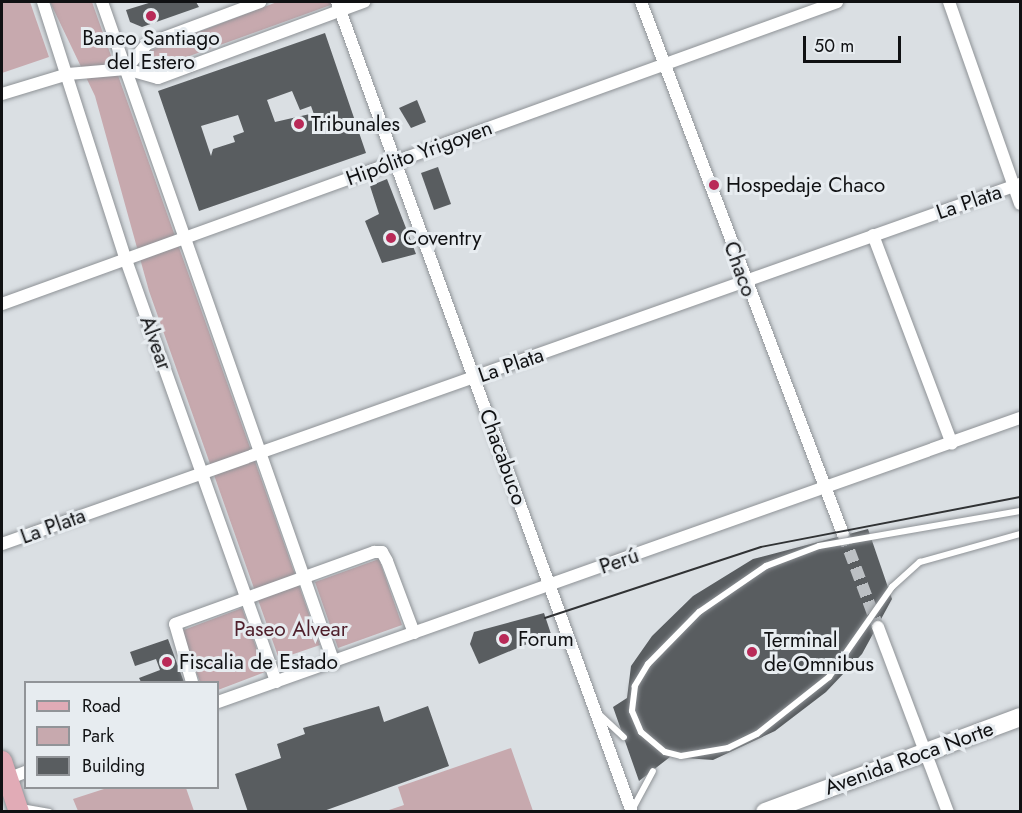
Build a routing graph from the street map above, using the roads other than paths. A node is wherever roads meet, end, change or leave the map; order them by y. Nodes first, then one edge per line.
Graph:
1 (43, 2) edge
2 (102, 2) edge
3 (260, 2) edge
4 (364, 2) edge
5 (641, 2) edge
6 (837, 2) edge
7 (949, 2) edge
8 (339, 6) edge
9 (665, 63) junction
10 (126, 69) junction
11 (68, 74) junction
12 (2, 94) edge
13 (394, 162) junction
14 (1017, 185) edge
15 (1020, 204) edge
16 (873, 235) junction
17 (187, 236) junction
18 (126, 260) junction
19 (744, 283) junction
20 (2, 304) edge
21 (473, 379) junction
22 (1020, 418) edge
23 (952, 444) junction
24 (263, 454) junction
25 (204, 472) junction
26 (825, 490) junction
27 (1020, 511) edge
28 (843, 534) tunnel mouth
29 (1020, 534) edge
30 (2, 544) edge
31 (305, 577) junction
32 (550, 585) junction
33 (247, 597) junction
34 (878, 627) tunnel mouth
35 (414, 633) junction
36 (334, 663) junction
37 (192, 681) edge
38 (276, 682) junction
39 (219, 702) edge
40 (596, 712) junction
41 (1020, 717) edge
42 (624, 737) dead end
43 (926, 750) junction
44 (652, 771) dead end
45 (9, 773) edge
46 (18, 809) edge
47 (632, 811) edge
48 (50, 812) edge
49 (765, 812) edge
50 (948, 812) edge

1 - 11 street, Alvear
2 - 10 street
3 - 10 street
4 - 8 street
5 - 9 street, Chaco
6 - 9 street, Hipólito Yrigoyen
7 - 14 street
8 - 10 street
8 - 13 street, Chacabuco
9 - 13 street, Hipólito Yrigoyen
9 - 19 street, Chaco
10 - 11 street
10 - 17 street
11 - 12 street
11 - 18 street, Alvear
13 - 17 street, Hipólito Yrigoyen
13 - 21 street, Chacabuco
14 - 15 street
14 - 16 street, La Plata
16 - 19 street, La Plata
16 - 23 street
17 - 18 street, Hipólito Yrigoyen
17 - 24 street
18 - 20 street, Hipólito Yrigoyen
18 - 25 street, Alvear
19 - 21 street, La Plata
19 - 26 street, Chaco
21 - 24 street, La Plata
21 - 32 street, Chacabuco
22 - 23 street, Perú
23 - 26 street, Perú
24 - 25 street, La Plata
24 - 31 street
25 - 30 street, La Plata
25 - 33 street, Alvear
26 - 28 street, Chaco
26 - 32 street, Perú
27 - 29 lane, bridge
31 - 33 street
31 - 35 street
31 - 36 street
32 - 35 street, Perú
32 - 40 street, Chacabuco
33 - 37 street
33 - 38 street, Alvear
34 - 43 street
35 - 36 street, Perú
36 - 38 street, Perú
38 - 39 street, Perú
40 - 42 lane
40 - 47 street, Chacabuco
41 - 43 main road, Avenida Roca Norte
43 - 49 main road, Avenida Roca Norte
43 - 50 street
44 - 47 lane
45 - 46 main road
46 - 48 lane

